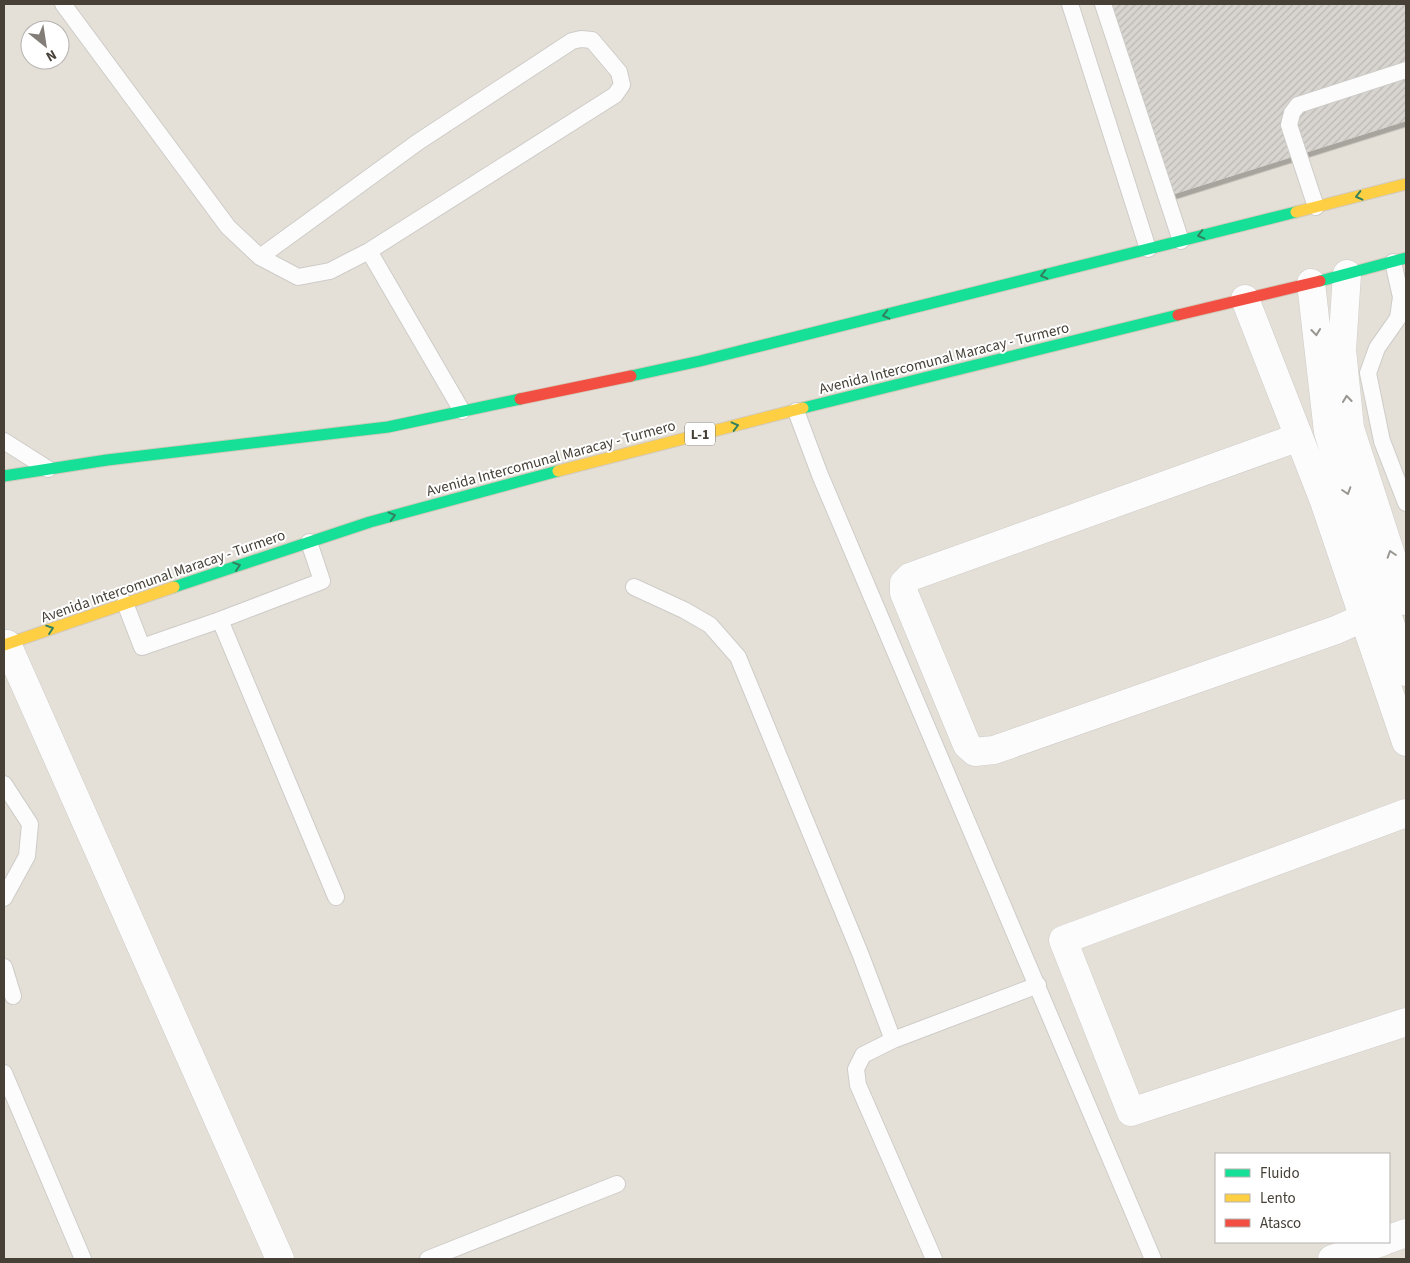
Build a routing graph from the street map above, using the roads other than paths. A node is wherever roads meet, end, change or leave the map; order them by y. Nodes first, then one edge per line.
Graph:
1 (63, 4) edge
2 (1070, 4) edge
3 (1102, 4) edge
4 (1406, 70) edge
5 (1406, 184) edge
6 (1316, 207) junction
7 (1181, 241) junction
8 (1148, 249) junction
9 (368, 251) junction
10 (260, 257) junction
11 (1400, 260) edge
12 (1347, 274) junction
13 (1310, 284) junction
14 (1245, 299) junction
15 (462, 411) junction
16 (796, 411) junction
17 (1299, 437) junction
18 (4, 442) edge
19 (48, 469) junction
20 (4, 476) edge
21 (1406, 503) edge
22 (308, 542) junction
23 (634, 587) dead end
24 (1406, 601) edge
25 (125, 602) junction
26 (1365, 618) junction
27 (220, 620) junction
28 (5, 645) edge
29 (1406, 672) edge
30 (1406, 742) edge
31 (4, 784) edge
32 (1406, 813) edge
33 (336, 897) dead end
34 (4, 898) edge
35 (4, 967) edge
36 (1038, 985) junction
37 (13, 996) dead end
38 (1406, 1022) edge
39 (893, 1040) junction
40 (4, 1073) edge
41 (617, 1184) dead end
42 (1406, 1233) edge
43 (1390, 1239) edge
44 (1379, 1243) edge
45 (83, 1259) edge
46 (280, 1259) edge
47 (428, 1259) edge
48 (934, 1259) edge
49 (1153, 1259) edge
50 (1332, 1259) edge

1 - 10 lane
2 - 8 lane
3 - 7 lane
4 - 6 lane
5 -> 6 main road
6 -> 7 main road
7 - 8 main road
8 -> 15 main road
9 - 10 lane
9 - 10 lane
9 - 15 lane
11 - 12 main road, Avenida Intercomunal Maracay - Turmero / L-1
11 - 21 lane
12 - 13 main road, Avenida Intercomunal Maracay - Turmero / L-1
24 -> 12 street
13 - 14 main road, Avenida Intercomunal Maracay - Turmero / L-1
13 -> 29 street
14 - 16 main road, Avenida Intercomunal Maracay - Turmero / L-1
14 - 17 street
15 - 19 main road
22 -> 16 main road, Avenida Intercomunal Maracay - Turmero / L-1
16 - 36 lane
17 - 26 street
17 - 26 street
18 - 19 lane
19 - 20 main road
25 -> 22 main road, Avenida Intercomunal Maracay - Turmero / L-1
22 - 27 lane
23 - 39 lane
25 - 27 lane
28 -> 25 main road, Avenida Intercomunal Maracay - Turmero / L-1
26 - 30 street
27 - 33 lane
28 - 46 street
31 - 34 lane
32 - 38 street
35 - 37 lane
36 - 39 lane
36 - 49 lane
39 - 48 lane
40 - 45 lane
41 - 47 lane
42 - 43 street
44 - 50 street

